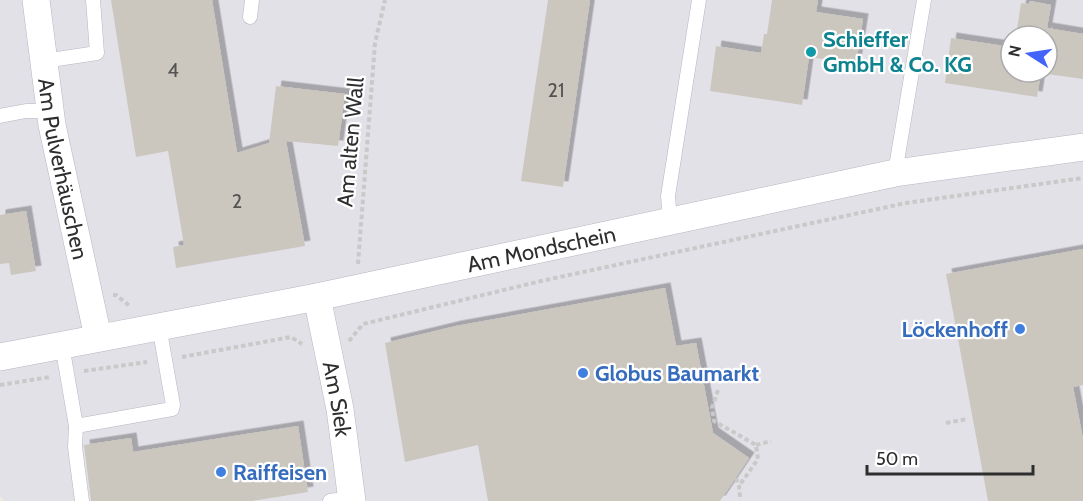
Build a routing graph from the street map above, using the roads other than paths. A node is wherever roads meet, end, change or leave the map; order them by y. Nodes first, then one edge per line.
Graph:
1 (36, 0) edge
2 (93, 0) edge
3 (252, 0) edge
4 (699, 0) edge
5 (924, 0) edge
6 (250, 17) dead end
7 (44, 61) junction
8 (50, 111) junction
9 (0, 116) edge
10 (1083, 147) edge
11 (895, 173) junction
12 (670, 221) junction
13 (317, 297) junction
14 (159, 326) junction
15 (98, 338) junction
16 (62, 345) junction
17 (0, 357) edge
18 (76, 426) junction
19 (344, 500) edge
20 (82, 501) edge

1 - 7 street, Am Pulverhäuschen
2 - 7 lane
3 - 6 lane
4 - 12 lane
5 - 11 lane
7 - 8 street, Am Pulverhäuschen
8 - 9 lane
8 - 15 street, Am Pulverhäuschen
10 - 11 street, Am Mondschein
11 - 12 street, Am Mondschein
12 - 13 street, Am Mondschein
13 - 14 street, Am Mondschein
13 - 19 street, Am Siek
14 - 15 street, Am Mondschein
14 - 18 lane
15 - 16 street, Am Mondschein
16 - 17 street, Am Mondschein
16 - 18 lane
18 - 20 lane

